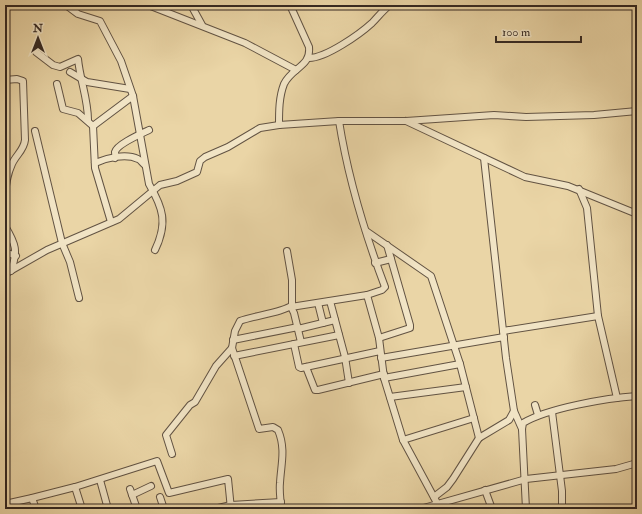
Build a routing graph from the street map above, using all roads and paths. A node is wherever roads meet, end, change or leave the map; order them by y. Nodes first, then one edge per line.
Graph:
1 (66, 5) edge
2 (148, 5) edge
3 (191, 5) edge
4 (290, 5) edge
5 (390, 5) edge
6 (202, 25) junction
7 (36, 52) dead end
8 (309, 58) junction
9 (296, 70) junction
10 (70, 72) dead end
11 (80, 78) junction
12 (5, 80) edge
13 (57, 84) dead end
14 (130, 89) junction
15 (133, 96) junction
16 (637, 111) edge
17 (88, 120) junction
18 (339, 121) junction
19 (406, 121) junction
20 (279, 125) junction
21 (93, 126) junction
22 (149, 130) dead end
23 (35, 131) dead end
24 (140, 135) junction
25 (115, 158) junction
26 (484, 158) junction
27 (95, 163) junction
28 (146, 165) junction
29 (579, 189) junction
30 (153, 191) junction
31 (5, 195) edge
32 (637, 214) edge
33 (111, 222) junction
34 (5, 226) edge
35 (366, 231) junction
36 (62, 243) junction
37 (387, 245) junction
38 (155, 250) dead end
39 (287, 251) dead end
40 (5, 252) edge
41 (16, 256) junction
42 (5, 258) edge
43 (391, 259) junction
44 (375, 262) junction
45 (8, 273) edge
46 (367, 295) junction
47 (79, 298) dead end
48 (330, 301) junction
49 (318, 303) junction
50 (291, 307) junction
51 (598, 316) junction
52 (335, 320) junction
53 (323, 323) junction
54 (298, 328) junction
55 (504, 334) junction
56 (339, 335) junction
57 (379, 338) junction
58 (233, 340) junction
59 (301, 342) junction
60 (294, 344) junction
61 (453, 345) junction
62 (232, 348) junction
63 (380, 351) junction
64 (234, 356) junction
65 (344, 357) junction
66 (381, 358) junction
67 (460, 364) junction
68 (306, 366) junction
69 (384, 376) junction
70 (349, 384) junction
71 (466, 387) junction
72 (637, 396) edge
73 (390, 397) junction
74 (617, 398) junction
75 (535, 405) dead end
76 (514, 411) junction
77 (552, 412) junction
78 (538, 415) junction
79 (474, 418) junction
80 (522, 429) junction
81 (479, 438) junction
82 (404, 440) junction
83 (172, 454) dead end
84 (635, 464) edge
85 (637, 471) edge
86 (559, 474) junction
87 (526, 478) junction
88 (100, 480) junction
89 (151, 486) dead end
90 (75, 487) junction
91 (485, 490) junction
92 (160, 497) dead end
93 (434, 497) junction
94 (32, 498) junction
95 (281, 502) junction
96 (437, 503) junction
97 (5, 504) edge
98 (231, 507) edge
99 (431, 508) edge
100 (36, 509) edge
101 (82, 509) edge
102 (108, 509) edge
103 (137, 509) edge
104 (164, 509) edge
105 (214, 509) edge
106 (281, 509) edge
107 (420, 509) edge
108 (492, 509) edge
109 (526, 509) edge
110 (562, 509) edge

1 - 14 street
2 - 6 street
3 - 6 street
4 - 8 street
5 - 8 street
6 - 9 street
7 - 11 street
8 - 9 street
9 - 20 street
10 - 11 street
11 - 14 street
11 - 17 street
12 - 31 street
13 - 17 street
14 - 15 street
15 - 21 street
15 - 24 street
16 - 19 street
17 - 21 street
18 - 19 street
18 - 20 street
18 - 35 street
19 - 26 street
20 - 30 street
21 - 27 street
22 - 24 street
23 - 36 street
24 - 25 street
24 - 28 street
25 - 27 street
25 - 28 street
26 - 29 street
26 - 55 street
27 - 33 street
28 - 30 street
29 - 32 street
29 - 51 street
30 - 33 street
30 - 38 street
33 - 36 street
34 - 41 street
35 - 37 street
35 - 44 street
36 - 45 street
36 - 47 street
37 - 43 street
37 - 61 street
39 - 50 street
40 - 41 street
41 - 45 street
42 - 45 street
43 - 44 street
43 - 57 street
44 - 46 street
46 - 48 street
46 - 57 street
48 - 49 street
48 - 52 street
49 - 50 street
49 - 53 street
50 - 54 street
50 - 58 street
51 - 55 street
51 - 74 street
52 - 53 street
52 - 56 street
53 - 54 street
54 - 58 street
54 - 59 street
55 - 61 street
55 - 76 street
56 - 59 street
56 - 65 street
57 - 63 street
58 - 62 street
59 - 60 street
60 - 64 street
60 - 68 street
61 - 66 street
61 - 67 street
62 - 64 street
62 - 83 street
63 - 65 street
63 - 66 street
64 - 95 street
65 - 68 street
65 - 70 street
66 - 69 street
67 - 69 street
67 - 71 street
68 - 70 street
69 - 70 street
69 - 73 street
71 - 73 street
71 - 79 street
72 - 74 street
73 - 82 street
74 - 77 street
75 - 78 street
76 - 80 street
76 - 81 street
77 - 78 street
77 - 86 street
78 - 80 street
79 - 81 street
79 - 82 street
80 - 87 street
81 - 93 street
82 - 93 street
84 - 85 street
84 - 86 street
86 - 87 street
86 - 110 street
87 - 91 street
87 - 109 street
88 - 90 street
88 - 98 street
88 - 102 street
89 - 103 street
90 - 94 street
90 - 101 street
91 - 96 street
91 - 108 street
92 - 104 street
93 - 96 street
94 - 97 street
94 - 100 street
95 - 98 street
95 - 106 street
96 - 99 street
98 - 105 street
99 - 107 street

